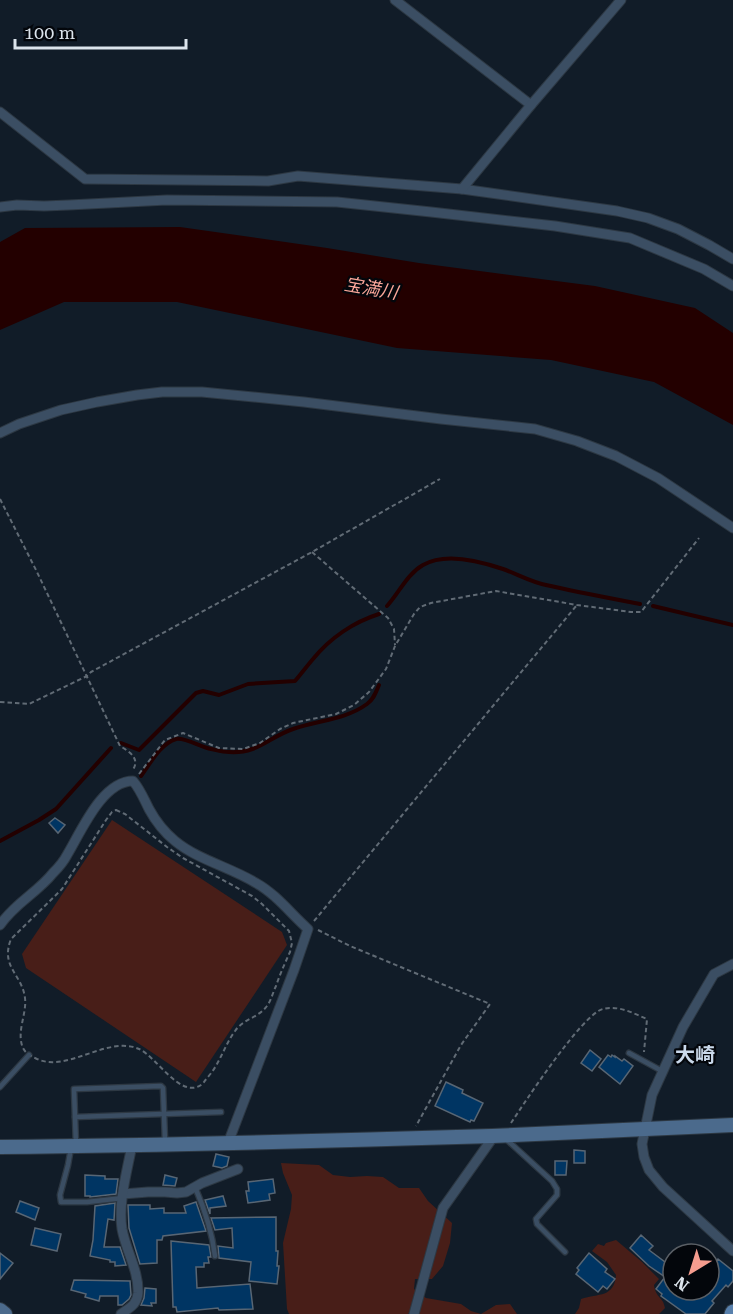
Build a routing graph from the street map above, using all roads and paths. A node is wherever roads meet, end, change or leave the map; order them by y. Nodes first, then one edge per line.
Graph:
1 (395, 0) edge
2 (621, 0) edge
3 (531, 105) junction
4 (0, 112) edge
5 (462, 189) junction
6 (0, 207) edge
7 (733, 260) edge
8 (733, 286) edge
9 (0, 433) edge
10 (440, 478) dead end
11 (0, 499) edge
12 (733, 528) edge
13 (699, 538) dead end
14 (312, 552) junction
15 (577, 605) junction
16 (395, 646) junction
17 (87, 676) junction
18 (0, 702) edge
19 (129, 781) junction
20 (0, 925) edge
21 (733, 964) edge
22 (628, 1053) dead end
23 (29, 1055) junction
24 (643, 1061) junction
25 (662, 1071) junction
26 (0, 1087) edge
27 (220, 1112) dead end
28 (164, 1114) junction
29 (75, 1117) junction
30 (733, 1125) edge
31 (645, 1128) junction
32 (498, 1135) junction
33 (417, 1138) junction
34 (228, 1143) junction
35 (165, 1144) junction
36 (132, 1145) junction
37 (74, 1146) junction
38 (0, 1147) edge
39 (238, 1169) dead end
40 (195, 1187) junction
41 (123, 1196) junction
42 (733, 1251) edge
43 (565, 1252) dead end
44 (214, 1256) dead end
45 (0, 1310) edge
46 (5, 1314) edge
47 (121, 1314) edge
48 (414, 1314) edge

1 - 3 street
2 - 3 street
3 - 5 street
4 - 5 street
5 - 7 street
6 - 8 street
9 - 12 street
10 - 14 path
11 - 17 path
13 - 15 path
14 - 16 path
14 - 17 path
15 - 16 path
15 - 33 path
16 - 19 path
17 - 18 path
17 - 19 path
19 - 20 street
19 - 34 street
21 - 25 street
22 - 24 lane
23 - 23 path
23 - 26 lane
24 - 25 lane
24 - 32 path
25 - 31 street
27 - 28 lane
28 - 29 lane
28 - 29 lane
28 - 35 lane
29 - 37 lane
30 - 31 street
31 - 32 street
31 - 42 street
32 - 33 street
32 - 43 lane
32 - 48 street
33 - 34 street
34 - 35 street
35 - 36 street
36 - 37 street
36 - 41 street
37 - 38 street
37 - 41 lane
39 - 40 street
40 - 41 street
40 - 44 lane
41 - 47 street
45 - 46 street

